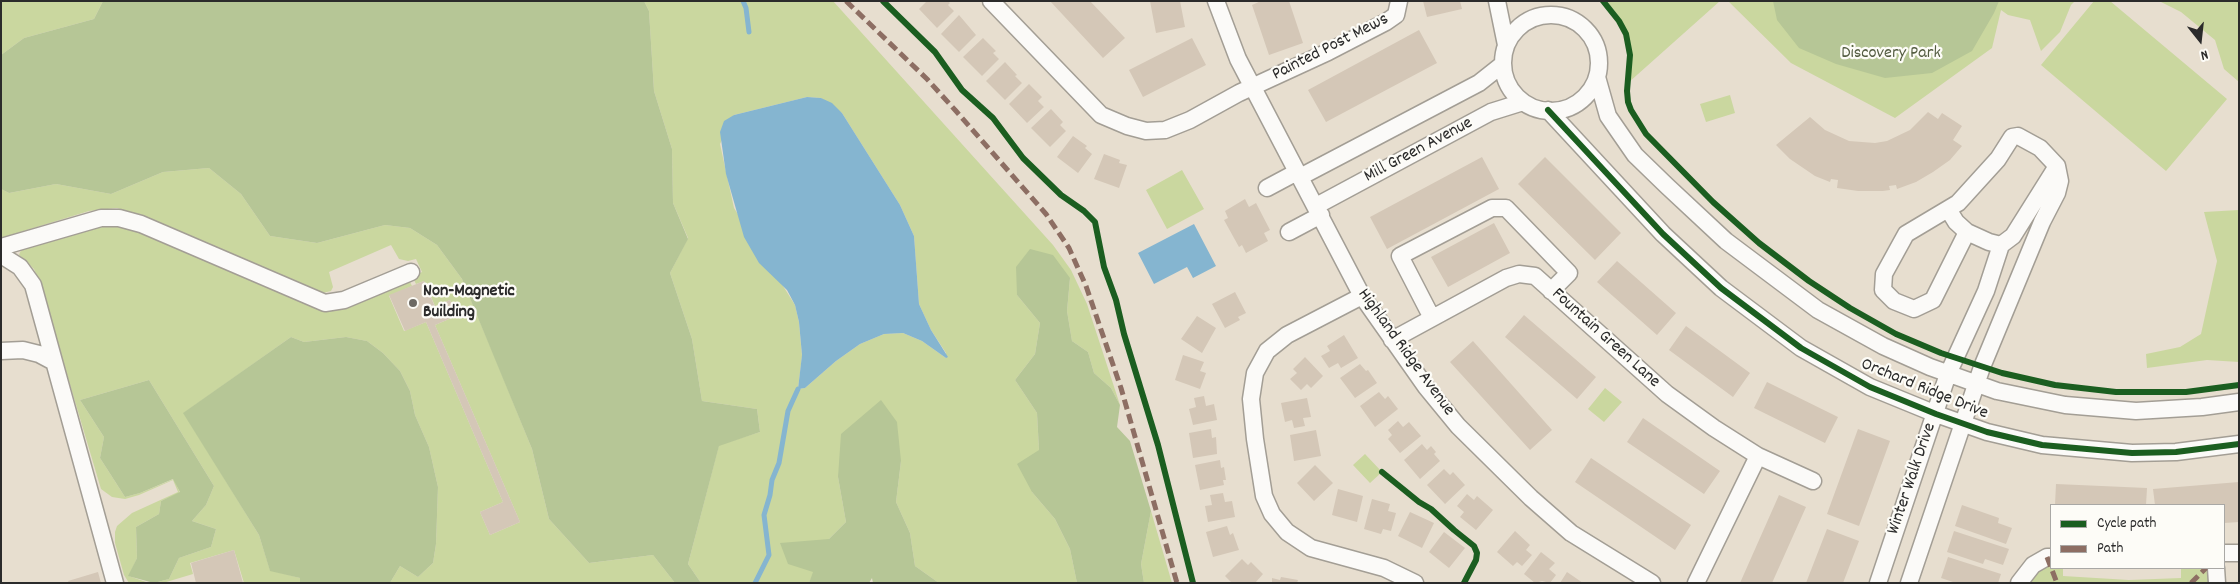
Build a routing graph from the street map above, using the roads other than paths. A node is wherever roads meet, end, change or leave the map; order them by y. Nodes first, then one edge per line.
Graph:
1 (991, 1) edge
2 (1216, 1) edge
3 (1399, 1) edge
4 (1497, 1) edge
5 (1546, 8) edge
6 (1506, 45) junction
7 (1503, 64) junction
8 (1597, 77) junction
9 (1252, 87) junction
10 (1523, 102) junction
11 (1548, 110) junction
12 (2057, 166) junction
13 (1299, 174) junction
14 (1267, 188) dead end
15 (1948, 209) junction
16 (1319, 211) junction
17 (1289, 232) dead end
18 (1967, 232) junction
19 (2001, 244) junction
20 (1, 247) edge
21 (1, 255) edge
22 (411, 272) dead end
23 (1551, 290) junction
24 (1362, 296) junction
25 (1432, 318) junction
26 (1392, 340) junction
27 (1, 351) edge
28 (54, 362) junction
29 (1948, 374) junction
30 (1976, 384) junction
31 (2239, 402) edge
32 (1936, 414) junction
33 (1963, 424) junction
34 (2239, 444) edge
35 (1758, 456) junction
36 (1813, 481) dead end
37 (2239, 553) edge
38 (2225, 554) edge
39 (2050, 557) edge
40 (2216, 569) edge
41 (115, 583) edge
42 (1416, 583) edge
43 (1652, 583) edge
44 (1696, 583) edge
45 (1878, 583) edge
46 (1909, 583) edge
47 (2019, 583) edge
48 (2217, 583) edge

1 - 9 street, Painted Post Mews
2 - 9 street, Highland Ridge Avenue
3 - 9 street, Painted Post Mews
4 - 6 street
5 - 6 street
5 - 8 street
6 - 7 street
7 - 10 street
7 - 13 street, Mill Green Avenue
8 - 11 street
8 - 29 street, Orchard Ridge Drive
9 - 13 street, Highland Ridge Avenue
10 - 11 street
10 - 16 street, Mill Green Avenue
11 - 32 street, Orchard Ridge Drive
12 - 15 street
12 - 19 street
12 - 30 street, Winter Walk Drive
13 - 14 street, Mill Green Avenue
13 - 16 street, Highland Ridge Avenue
15 - 18 street
15 - 18 street
16 - 17 street, Mill Green Avenue
16 - 24 street, Highland Ridge Avenue
18 - 19 street
19 - 29 street, Winter Walk Drive
20 - 22 street
21 - 28 street
23 - 25 street, Fountain Green Lane
23 - 25 street
23 - 35 street, Fountain Green Lane
24 - 26 street, Highland Ridge Avenue
24 - 42 street
25 - 26 street, Fountain Green Lane
26 - 43 street, Highland Ridge Avenue
27 - 28 street
28 - 41 street
29 - 30 street, Orchard Ridge Drive
29 - 32 street, Winter Walk Drive
30 - 31 street, Orchard Ridge Drive
30 - 33 street, Winter Walk Drive
32 - 33 street, Orchard Ridge Drive
32 - 45 street, Winter Walk Drive
33 - 34 street, Orchard Ridge Drive
33 - 46 street, Winter Walk Drive
35 - 36 street, Fountain Green Lane
35 - 44 street
37 - 38 street
39 - 47 street
40 - 48 street

